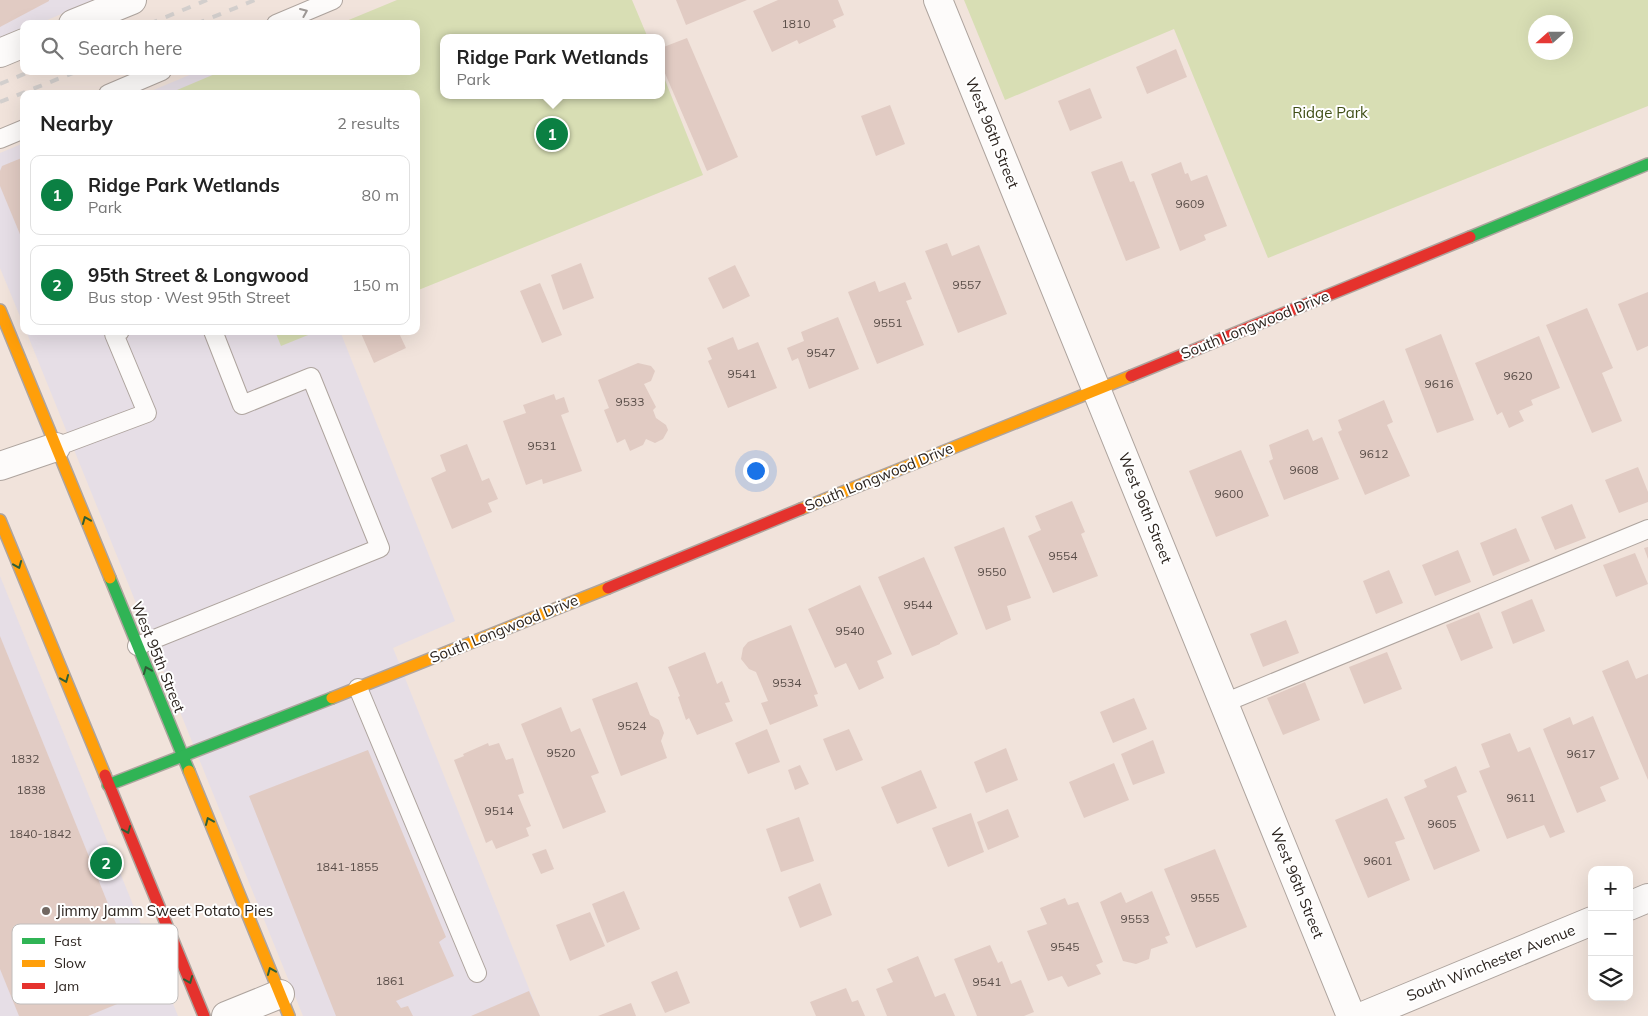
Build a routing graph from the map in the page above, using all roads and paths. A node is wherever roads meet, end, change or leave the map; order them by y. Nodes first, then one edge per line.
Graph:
1 (333, 0) edge
2 (938, 0) edge
3 (118, 3) edge
4 (82, 20) edge
5 (286, 20) edge
6 (20, 45) edge
7 (0, 53) edge
8 (153, 75) edge
9 (117, 90) edge
10 (20, 131) edge
11 (0, 139) edge
12 (1648, 164) edge
13 (0, 310) edge
14 (114, 335) edge
15 (215, 335) edge
16 (1098, 390) junction
17 (56, 447) junction
18 (0, 466) edge
19 (0, 520) edge
20 (1648, 529) edge
21 (137, 646) junction
22 (358, 688) junction
23 (1224, 703) junction
24 (182, 755) junction
25 (108, 785) junction
26 (1648, 898) edge
27 (1633, 904) edge
28 (1588, 923) edge
29 (166, 924) edge
30 (178, 953) edge
31 (477, 973) dead end
32 (284, 1005) edge
33 (204, 1016) edge
34 (226, 1016) edge
35 (1351, 1016) edge
36 (1362, 1016) edge

5 -> 1 lane
2 - 16 street, West 96th Street
3 - 4 street
6 - 7 street
8 - 9 lane
10 - 11 lane
12 - 16 street, South Longwood Drive
13 - 17 street, West 95th Street
14 - 17 lane
15 - 21 lane
16 - 22 street, South Longwood Drive
16 - 23 street, West 96th Street
17 - 18 street
21 -> 17 street, West 95th Street
19 -> 25 street
20 - 23 lane
24 -> 21 street, West 95th Street
22 - 24 street, South Longwood Drive
22 - 31 lane
23 - 35 street, West 96th Street
24 - 25 street, South Longwood Drive
32 -> 24 street, West 95th Street
25 -> 29 street
26 - 27 street
28 - 36 street, South Winchester Avenue
30 -> 33 street
32 - 34 street

